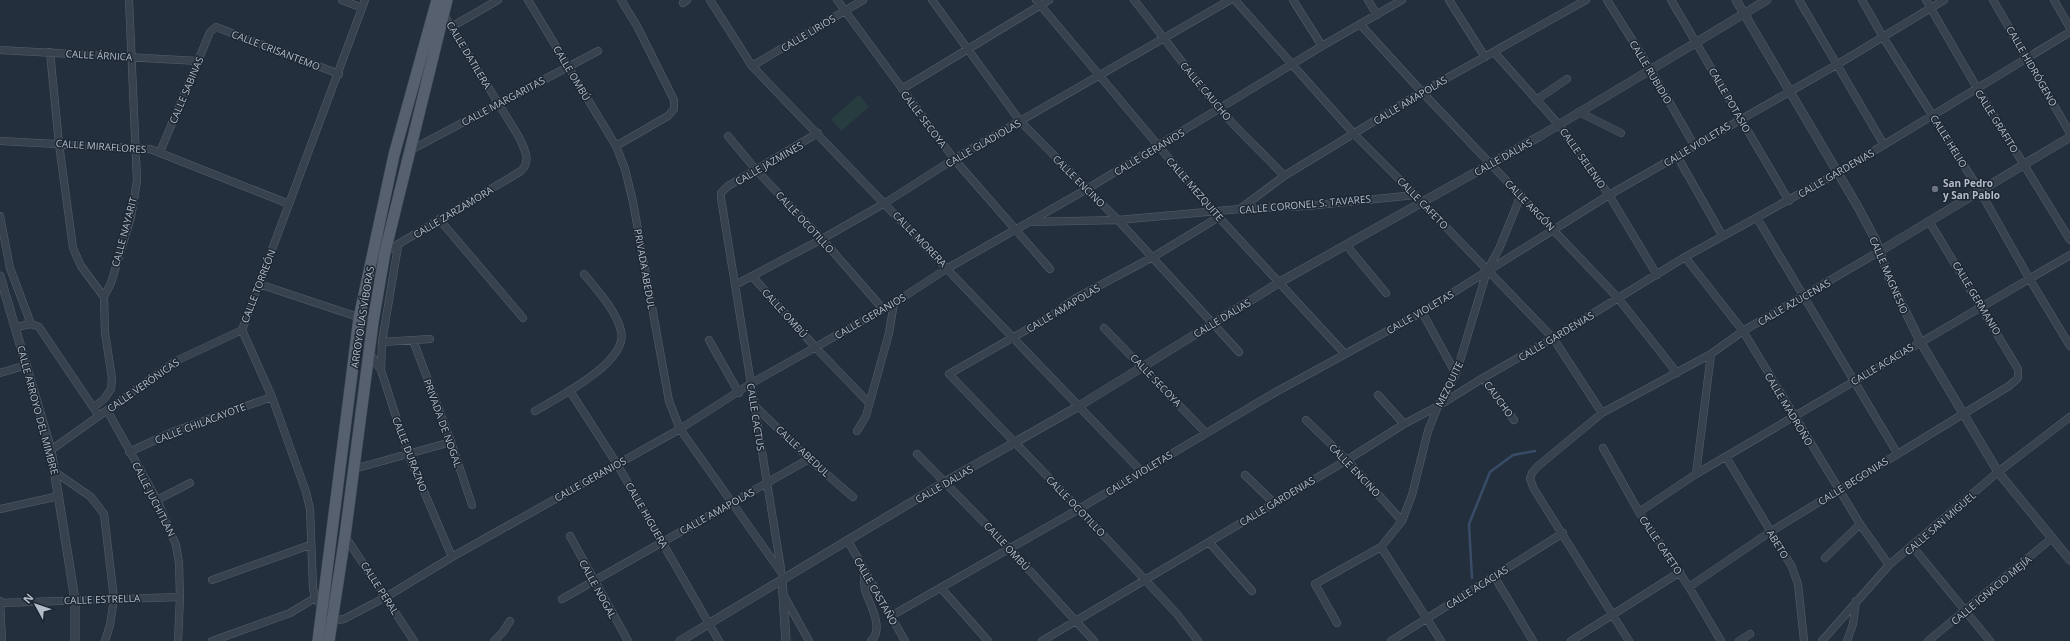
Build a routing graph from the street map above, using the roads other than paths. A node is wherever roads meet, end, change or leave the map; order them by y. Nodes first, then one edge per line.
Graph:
1 (129, 0) edge
2 (342, 0) edge
3 (365, 0) edge
4 (447, 0) edge
5 (498, 0) edge
6 (528, 0) edge
7 (621, 0) edge
8 (710, 0) edge
9 (837, 0) edge
10 (863, 0) edge
11 (932, 0) edge
12 (1049, 0) edge
13 (1134, 0) edge
14 (1230, 0) edge
15 (1235, 0) edge
16 (1292, 0) edge
17 (1368, 0) edge
18 (1402, 0) edge
19 (1449, 0) edge
20 (1586, 0) edge
21 (1607, 0) edge
22 (1671, 0) edge
23 (1736, 0) edge
24 (1767, 0) edge
25 (1799, 0) edge
26 (1862, 0) edge
27 (1926, 0) edge
28 (1944, 0) edge
29 (1993, 0) edge
30 (2054, 0) edge
31 (437, 2) edge
32 (1038, 3) edge
33 (362, 8) junction
34 (1931, 8) junction
35 (844, 11) junction
36 (444, 13) junction
37 (1743, 13) junction
38 (1377, 14) junction
39 (1360, 24) junction
40 (453, 26) junction
41 (2070, 28) edge
42 (212, 29) joint
43 (2070, 32) edge
44 (1882, 37) junction
45 (1164, 38) junction
46 (1697, 42) junction
47 (1322, 46) junction
48 (967, 48) junction
49 (0, 50) edge
50 (598, 51) dead end
51 (50, 52) junction
52 (1494, 52) junction
53 (132, 57) junction
54 (1485, 57) junction
55 (2028, 58) junction
56 (198, 61) junction
57 (1838, 64) junction
58 (752, 66) junction
59 (1292, 66) junction
60 (569, 67) junction
61 (1651, 70) junction
62 (339, 74) junction
63 (1098, 74) junction
64 (1567, 79) dead end
65 (902, 88) junction
66 (1977, 88) junction
67 (1422, 92) junction
68 (1789, 92) junction
69 (1536, 100) junction
70 (498, 104) junction
71 (1220, 109) junction
72 (1579, 112) junction
73 (1932, 115) junction
74 (1740, 119) junction
75 (1020, 121) junction
76 (1559, 125) junction
77 (818, 133) junction
78 (1621, 133) dead end
79 (2070, 133) edge
80 (1354, 134) junction
81 (728, 136) dead end
82 (2070, 137) edge
83 (0, 141) edge
84 (59, 144) junction
85 (1694, 145) junction
86 (1884, 145) junction
87 (616, 146) junction
88 (1158, 146) junction
89 (136, 149) junction
90 (409, 151) junction
91 (160, 152) junction
92 (1676, 156) junction
93 (954, 159) junction
94 (1490, 163) junction
95 (2024, 164) junction
96 (521, 171) joint
97 (757, 171) junction
98 (1839, 172) junction
99 (1284, 176) junction
100 (1087, 189) junction
101 (1980, 191) junction
102 (721, 194) joint
103 (1416, 195) junction
104 (1521, 195) junction
105 (1609, 195) junction
106 (1789, 201) junction
107 (1422, 202) junction
108 (885, 203) junction
109 (288, 204) junction
110 (1240, 209) junction
111 (1216, 215) junction
112 (0, 216) edge
113 (1757, 218) junction
114 (439, 219) junction
115 (1118, 220) junction
116 (1929, 221) junction
117 (1027, 222) junction
118 (1553, 228) junction
119 (1014, 229) junction
120 (1722, 235) junction
121 (822, 239) junction
122 (2070, 240) edge
123 (398, 246) junction
124 (1347, 246) junction
125 (1880, 251) junction
126 (385, 252) junction
127 (2070, 255) edge
128 (1153, 257) junction
129 (1685, 257) junction
130 (948, 268) junction
131 (1050, 269) dead end
132 (1488, 271) junction
133 (584, 274) dead end
134 (1658, 275) junction
135 (0, 276) edge
136 (752, 276) junction
137 (2028, 278) junction
138 (1280, 282) junction
139 (259, 284) junction
140 (735, 285) junction
141 (16, 287) junction
142 (5, 290) junction
143 (1386, 293) dead end
144 (104, 297) junction
145 (1804, 297) junction
146 (1618, 298) junction
147 (894, 303) junction
148 (1982, 306) junction
149 (883, 308) junction
150 (1422, 312) junction
151 (360, 318) junction
152 (523, 318) dead end
153 (373, 322) junction
154 (31, 324) junction
155 (1212, 324) junction
156 (16, 326) junction
157 (1104, 328) dead end
158 (242, 330) junction
159 (1743, 331) junction
160 (1013, 337) junction
161 (1553, 338) junction
162 (430, 339) dead end
163 (413, 340) junction
164 (709, 340) dead end
165 (1920, 341) junction
166 (382, 342) junction
167 (2070, 346) edge
168 (816, 348) junction
169 (369, 352) junction
170 (1238, 352) dead end
171 (1345, 354) junction
172 (1710, 354) junction
173 (27, 365) junction
174 (1142, 366) junction
175 (381, 370) junction
176 (0, 373) edge
177 (1677, 373) junction
178 (949, 374) joint
179 (1456, 374) junction
180 (1483, 378) junction
181 (2018, 378) joint
182 (1854, 380) junction
183 (750, 384) junction
184 (570, 391) junction
185 (738, 392) junction
186 (1378, 396) dead end
187 (272, 397) junction
188 (869, 403) junction
189 (754, 405) junction
190 (1079, 406) junction
191 (1438, 406) junction
192 (94, 407) junction
193 (107, 410) junction
194 (535, 411) dead end
195 (1602, 413) junction
196 (1963, 413) junction
197 (99, 416) junction
198 (1793, 416) junction
199 (2070, 417) edge
200 (1306, 420) dead end
201 (1514, 420) dead end
202 (1404, 424) junction
203 (680, 429) junction
204 (857, 431) dead end
205 (1206, 433) junction
206 (451, 442) junction
207 (1015, 443) junction
208 (1603, 448) dead end
209 (51, 450) junction
210 (129, 452) junction
211 (1897, 453) junction
212 (408, 454) junction
213 (917, 454) dead end
214 (1726, 457) junction
215 (809, 459) junction
216 (1347, 460) junction
217 (617, 464) junction
218 (354, 469) junction
219 (1141, 471) junction
220 (55, 472) junction
221 (1998, 472) junction
222 (1245, 474) dead end
223 (1696, 474) junction
224 (945, 482) junction
225 (190, 483) dead end
226 (766, 483) junction
227 (1838, 490) junction
228 (59, 496) junction
229 (852, 496) dead end
230 (156, 500) junction
231 (1274, 503) junction
232 (732, 504) junction
233 (472, 506) dead end
234 (0, 509) edge
235 (1080, 509) junction
236 (1639, 512) junction
237 (1402, 521) junction
238 (1860, 524) junction
239 (1770, 532) junction
240 (1563, 533) junction
241 (345, 536) junction
242 (570, 536) dead end
243 (2052, 538) junction
244 (848, 541) junction
245 (662, 542) junction
246 (1209, 542) junction
247 (310, 545) junction
248 (1381, 547) junction
249 (1912, 547) junction
250 (1009, 548) junction
251 (452, 557) junction
252 (1825, 558) dead end
253 (2070, 560) edge
254 (1888, 566) junction
255 (864, 570) junction
256 (1680, 572) junction
257 (782, 576) junction
258 (1494, 576) junction
259 (212, 580) dead end
260 (1144, 580) junction
261 (593, 581) junction
262 (1689, 587) junction
263 (941, 588) junction
264 (1252, 591) dead end
265 (783, 593) junction
266 (180, 597) junction
267 (114, 598) junction
268 (316, 598) junction
269 (386, 598) junction
270 (562, 599) dead end
271 (75, 600) junction
272 (1856, 601) junction
273 (0, 602) edge
274 (323, 608) junction
275 (1966, 612) junction
276 (1614, 614) junction
277 (891, 616) junction
278 (332, 618) junction
279 (1427, 619) junction
280 (510, 621) dead end
281 (1075, 621) junction
282 (1337, 623) dead end
283 (710, 624) junction
284 (1750, 634) dead end
285 (2, 641) edge
286 (75, 641) edge
287 (105, 641) edge
288 (178, 641) edge
289 (212, 641) edge
290 (318, 641) edge
291 (329, 641) edge
292 (414, 641) edge
293 (494, 641) edge
294 (628, 641) edge
295 (680, 641) edge
296 (719, 641) edge
297 (786, 641) edge
298 (809, 641) edge
299 (871, 641) edge
300 (905, 641) edge
301 (988, 641) edge
302 (1042, 641) edge
303 (1094, 641) edge
304 (1198, 641) edge
305 (1391, 641) edge
306 (1441, 641) edge
307 (1533, 641) edge
308 (1572, 641) edge
309 (1629, 641) edge
310 (1721, 641) edge
311 (1739, 641) edge
312 (1804, 641) edge
313 (1822, 641) edge
314 (1847, 641) edge
315 (1928, 641) edge
316 (1990, 641) edge

1 - 53 street, CALLE NAYARIT
2 - 33 street
3 - 33 street, CALLE TORREÓN
4 - 36 main road, ARROYO LAS VÍBORAS
5 - 40 street
6 - 60 street, CALLE OMBÚ
7 - 87 street
8 - 58 street, CALLE MORERA
9 - 35 street, CALLE SECOYA
10 - 35 street, CALLE LIRIOS
11 - 48 street, CALLE ENCINO
12 - 32 street
13 - 45 street, CALLE CAUCHO
14 - 45 street, CALLE GLADIOLAS
15 - 59 street, CALLE CAFETO
16 - 47 street
17 - 38 street
18 - 38 street, CALLE GERANIOS
19 - 54 street
20 - 52 street, CALLE AMAPOLAS
21 - 61 street, CALLE RUBIDIO
22 - 46 street, CALLE POTASIO
23 - 37 street, CALLE MAGNESIO
24 - 37 street, CALLE DALIAS
25 - 57 street
26 - 44 street, CALLE HELIO
27 - 34 street, CALLE GRAFITO
28 - 34 street, CALLE VIOLETAS
29 - 55 street, CALLE HIDRÓGENO
30 - 41 street
31 - 36 street, CALLE DATILERA
31 - 151 main road, ARROYO LAS VÍBORAS
32 - 48 street
32 - 63 street, CALLE MEZQUITE
33 - 62 street, CALLE TORREÓN
34 - 44 street, CALLE VIOLETAS
34 - 66 street, CALLE GRAFITO
35 - 58 street, CALLE LIRIOS
35 - 65 street, CALLE SECOYA
36 - 40 street, CALLE DATILERA
36 - 90 main road, ARROYO LAS VÍBORAS
37 - 46 street, CALLE DALIAS
37 - 68 street, CALLE MAGNESIO
38 - 39 street, CALLE GERANIOS
39 - 47 street, CALLE GERANIOS
39 - 67 street, CALLE ARGÓN
40 - 70 street, CALLE DATILERA
42 - 56 street, CALLE SABINAS
42 - 62 street, CALLE CRISANTEMO
43 - 55 street, CALLE GARDENIAS
44 - 57 street, CALLE VIOLETAS
44 - 73 street, CALLE HELIO
45 - 63 street, CALLE GLADIOLAS
45 - 71 street, CALLE CAUCHO
46 - 61 street, CALLE DALIAS
46 - 74 street, CALLE POTASIO
47 - 59 street, CALLE GERANIOS
48 - 65 street
48 - 75 street, CALLE ENCINO
49 - 51 street, CALLE ÁRNICA
50 - 60 street, CALLE MARGARITAS
51 - 53 street, CALLE ÁRNICA
51 - 84 street
52 - 54 street, CALLE AMAPOLAS
52 - 69 street, CALLE SELENIO
53 - 56 street, CALLE ÁRNICA
53 - 89 street, CALLE NAYARIT
54 - 67 street, CALLE AMAPOLAS
55 - 66 street, CALLE GARDENIAS
55 - 79 street, CALLE HIDRÓGENO
56 - 91 street, CALLE SABINAS
57 - 68 street, CALLE VIOLETAS
57 - 86 street
58 - 77 street, CALLE MORERA
59 - 71 street, CALLE GERANIOS
59 - 80 street, CALLE CAFETO
60 - 70 street, CALLE MARGARITAS
60 - 87 street, CALLE OMBÚ
61 - 72 street, CALLE DALIAS
61 - 85 street, CALLE RUBIDIO
62 - 109 street, CALLE TORREÓN
63 - 75 street, CALLE GLADIOLAS
63 - 88 street, CALLE MEZQUITE
64 - 69 street
65 - 93 street, CALLE SECOYA
66 - 73 street, CALLE GARDENIAS
66 - 95 street, CALLE GRAFITO
67 - 80 street, CALLE AMAPOLAS
67 - 94 street, CALLE ARGÓN
68 - 74 street, CALLE VIOLETAS
68 - 98 street, CALLE MAGNESIO
69 - 76 street, CALLE SELENIO
70 - 90 street, CALLE MARGARITAS
70 - 96 street, CALLE DATILERA
71 - 88 street, CALLE GERANIOS
71 - 99 street, CALLE CAUCHO
72 - 76 street, CALLE DALIAS
72 - 78 street
73 - 86 street, CALLE GARDENIAS
73 - 101 street, CALLE HELIO
74 - 85 street, CALLE VIOLETAS
74 - 106 street, CALLE POTASIO
75 - 93 street, CALLE GLADIOLAS
75 - 100 street, CALLE ENCINO
76 - 94 street, CALLE DALIAS
76 - 105 street, CALLE SELENIO
77 - 97 street, CALLE JAZMINES
77 - 108 street, CALLE MORERA
80 - 99 street, CALLE AMAPOLAS
80 - 103 street, CALLE CAFETO
81 - 97 street, CALLE OCOTILLO
82 - 95 street, CALLE AZUCENAS
83 - 84 street, CALLE MIRAFLORES
84 - 89 street, CALLE MIRAFLORES
84 - 144 street
85 - 92 street, CALLE VIOLETAS
86 - 98 street, CALLE GARDENIAS
87 - 203 street, PRIVADA ABEDUL
88 - 100 street, CALLE GERANIOS
88 - 111 street, CALLE MEZQUITE
89 - 91 street, CALLE MIRAFLORES
89 - 144 street, CALLE NAYARIT
90 - 126 main road, ARROYO LAS VÍBORAS
91 - 109 street, CALLE MIRAFLORES
92 - 105 street, CALLE VIOLETAS
92 - 120 street
93 - 108 street, CALLE GLADIOLAS
93 - 119 street, CALLE SECOYA
94 - 104 street, CALLE ARGÓN
94 - 107 street, CALLE DALIAS
95 - 101 street, CALLE AZUCENAS
95 - 122 street, CALLE GRAFITO
96 - 114 street, CALLE ZARZAMORA
97 - 102 street, CALLE JAZMINES
97 - 121 street, CALLE OCOTILLO
98 - 106 street, CALLE GARDENIAS
98 - 125 street, CALLE MAGNESIO
99 - 110 street, CALLE AMAPOLAS
100 - 115 street, CALLE ENCINO
100 - 117 street, CALLE GERANIOS
101 - 116 street, CALLE AZUCENAS
101 - 137 street, CALLE HELIO
102 - 140 street, CALLE CACTUS
103 - 107 street, CALLE CAFETO
103 - 110 street, CALLE CORONEL S. TAVARES
104 - 118 street, CALLE ARGÓN
104 - 132 street, MEZQUITE
105 - 118 street, CALLE VIOLETAS
105 - 134 street, CALLE SELENIO
106 - 113 street, CALLE GARDENIAS
107 - 124 street, CALLE DALIAS
107 - 132 street, CALLE CAFETO
108 - 121 street, CALLE GLADIOLAS
108 - 130 street, CALLE MORERA
109 - 139 street, CALLE TORREÓN
110 - 111 street, CALLE CORONEL S. TAVARES
111 - 115 street, CALLE CORONEL S. TAVARES
111 - 128 street, CALLE AMAPOLAS
111 - 138 street, CALLE MEZQUITE
112 - 141 street
113 - 120 street, CALLE GARDENIAS
113 - 145 street
114 - 123 street, CALLE ZARZAMORA
114 - 152 street
115 - 117 street, CALLE CORONEL S. TAVARES
115 - 128 street, CALLE ENCINO
116 - 125 street, CALLE AZUCENAS
116 - 148 street, CALLE GERMANIO
117 - 119 street, CALLE GERANIOS
118 - 132 street, CALLE VIOLETAS
118 - 146 street, CALLE ARGÓN
119 - 130 street, CALLE GERANIOS
119 - 131 street, CALLE SECOYA
120 - 129 street, CALLE GARDENIAS
121 - 136 street, CALLE GLADIOLAS
121 - 149 street, CALLE OCOTILLO
123 - 126 street, CALLE ZARZAMORA
123 - 166 street
124 - 138 street, CALLE DALIAS
124 - 143 street
125 - 145 street, CALLE AZUCENAS
125 - 165 street, CALLE MAGNESIO
126 - 153 main road, ARROYO LAS VÍBORAS
127 - 137 street, CALLE ACACIAS
128 - 155 street, CALLE ENCINO
128 - 160 street, CALLE AMAPOLAS
129 - 134 street, CALLE GARDENIAS
129 - 159 street, CALLE MADROÑO
130 - 147 street, CALLE GERANIOS
130 - 160 street, CALLE MORERA
132 - 150 street, CALLE VIOLETAS
132 - 161 street, CALLE CAFETO
132 - 179 street, MEZQUITE
133 - 184 street
134 - 146 street, CALLE GARDENIAS
135 - 142 street, CALLE ARROYO DEL MIMBRE
136 - 140 street, CALLE GLADIOLAS
136 - 168 street, CALLE OMBÚ
137 - 148 street, CALLE ACACIAS
137 - 167 street, CALLE HELIO
138 - 155 street, CALLE DALIAS
138 - 171 street, CALLE MEZQUITE
139 - 151 street
139 - 158 street, CALLE TORREÓN
140 - 183 street, CALLE CACTUS
141 - 142 street
141 - 154 street
142 - 156 street, CALLE ARROYO DEL MIMBRE
144 - 192 street, CALLE NAYARIT
145 - 159 street, CALLE AZUCENAS
145 - 182 street
146 - 161 street, CALLE GARDENIAS
146 - 177 street, CALLE ARGÓN
147 - 149 street, CALLE GERANIOS
147 - 188 street
148 - 165 street, CALLE ACACIAS
148 - 181 street, CALLE GERMANIO
149 - 168 street, CALLE GERANIOS
150 - 171 street, CALLE VIOLETAS
150 - 179 street
151 - 153 street
151 - 274 main road, ARROYO LAS VÍBORAS
153 - 169 main road, ARROYO LAS VÍBORAS
154 - 156 street
154 - 192 street
155 - 170 street, CALLE ENCINO
155 - 174 street, CALLE DALIAS
156 - 173 street, CALLE ARROYO DEL MIMBRE
157 - 174 street, CALLE SECOYA
158 - 187 street, CALLE TORREÓN
158 - 193 street, CALLE VERÓNICAS
159 - 172 street, CALLE AZUCENAS
159 - 198 street, CALLE MADROÑO
160 - 178 street, CALLE AMAPOLAS
160 - 190 street, CALLE MORERA
161 - 180 street, CALLE GARDENIAS
161 - 195 street, CALLE CAFETO
162 - 163 street
163 - 166 street
163 - 206 street, PRIVADA DE NOGAL
164 - 185 street
165 - 182 street, CALLE ACACIAS
165 - 196 street, CALLE MAGNESIO
166 - 175 street
168 - 183 street, CALLE GERANIOS
168 - 188 street, CALLE OMBÚ
169 - 175 street, CALLE DURAZNO
169 - 218 main road, ARROYO LAS VÍBORAS
171 - 205 street, CALLE VIOLETAS
172 - 177 street, CALLE AZUCENAS
172 - 223 street
173 - 176 street
173 - 209 street, CALLE ARROYO DEL MIMBRE
174 - 190 street, CALLE DALIAS
174 - 205 street, CALLE SECOYA
175 - 212 street, CALLE DURAZNO
177 - 195 street, CALLE AZUCENAS
178 - 207 street, CALLE OCOTILLO
179 - 191 street, MEZQUITE
180 - 191 street, CALLE GARDENIAS
180 - 201 street, CAUCHO
181 - 196 street, CALLE BEGONIAS
182 - 198 street, CALLE ACACIAS
182 - 211 street
183 - 185 street, CALLE GERANIOS
183 - 189 street, CALLE CACTUS
184 - 194 street
184 - 217 street, CALLE HIGUERA
185 - 203 street, CALLE GERANIOS
186 - 202 street
187 - 210 street, CALLE CHILACAYOTE
187 - 247 street, CALLE TORREÓN
188 - 204 street
189 - 215 street, CALLE ABEDUL
189 - 226 street, CALLE CACTUS
190 - 207 street, CALLE DALIAS
190 - 219 street, CALLE MORERA
191 - 202 street, CALLE GARDENIAS
191 - 237 street, MEZQUITE
192 - 197 street
193 - 197 street, CALLE VERÓNICAS
193 - 210 street, CALLE JUCHITLAN
195 - 240 street, CALLE AZUCENAS
196 - 211 street, CALLE BEGONIAS
196 - 221 street, CALLE MAGNESIO
197 - 209 street, CALLE VERÓNICAS
198 - 214 street, CALLE ACACIAS
198 - 227 street, CALLE MADROÑO
199 - 221 street, CALLE SAN MIGUEL
200 - 216 street, CALLE ENCINO
202 - 216 street, CALLE GARDENIAS
203 - 217 street, CALLE GERANIOS
203 - 232 street
205 - 219 street, CALLE VIOLETAS
206 - 212 street
206 - 233 street, PRIVADA DE NOGAL
207 - 224 street, CALLE DALIAS
207 - 235 street, CALLE OCOTILLO
208 - 236 street, CALLE CAFETO
209 - 220 street, CALLE ARROYO DEL MIMBRE
210 - 230 street, CALLE JUCHITLAN
211 - 227 street, CALLE BEGONIAS
212 - 218 street
212 - 251 street, CALLE DURAZNO
213 - 224 street, CALLE OMBÚ
214 - 223 street, CALLE ACACIAS
214 - 239 street, ABETO
215 - 226 street, CALLE AMAPOLAS
215 - 229 street, CALLE ABEDUL
216 - 231 street, CALLE GARDENIAS
216 - 237 street, CALLE ENCINO
217 - 245 street, CALLE HIGUERA
217 - 251 street, CALLE GERANIOS
218 - 241 main road, ARROYO LAS VÍBORAS
219 - 235 street, CALLE VIOLETAS
220 - 228 street, CALLE ARROYO DEL MIMBRE
220 - 267 street
221 - 243 street, CALLE MAGNESIO
221 - 249 street, CALLE SAN MIGUEL
222 - 231 street
223 - 236 street, CALLE ACACIAS
224 - 244 street, CALLE DALIAS
224 - 250 street, CALLE OMBÚ
225 - 230 street
226 - 232 street, CALLE AMAPOLAS
226 - 257 street, CALLE CACTUS
227 - 238 street, CALLE MADROÑO
227 - 239 street, CALLE BEGONIAS
228 - 234 street
228 - 271 street, CALLE ARROYO DEL MIMBRE
230 - 266 street, CALLE JUCHITLAN
231 - 246 street, CALLE GARDENIAS
232 - 245 street, CALLE AMAPOLAS
232 - 257 street
235 - 250 street, CALLE VIOLETAS
235 - 260 street, CALLE OCOTILLO
236 - 256 street, CALLE CAFETO
237 - 248 street, MEZQUITE
238 - 252 street
238 - 254 street, CALLE MADROÑO
239 - 262 street, CALLE BEGONIAS
239 - 312 street, ABETO
240 - 258 street, CALLE ACACIAS
240 - 276 street
241 - 269 street, CALLE PERAL
241 - 278 main road, ARROYO LAS VÍBORAS
242 - 261 street, CALLE NOGAL
243 - 253 street, CALLE MAGNESIO
243 - 275 street, CALLE IGNACIO MEJÍA
244 - 255 street, CALLE CASTAÑO
244 - 257 street, CALLE DALIAS
245 - 261 street, CALLE AMAPOLAS
245 - 283 street, CALLE HIGUERA
246 - 260 street, CALLE GARDENIAS
246 - 264 street
247 - 259 street
247 - 268 street, CALLE TORREÓN
248 - 279 street
248 - 282 street
249 - 254 street, CALLE SAN MIGUEL
249 - 275 street
250 - 263 street, CALLE VIOLETAS
250 - 281 street, CALLE OMBÚ
251 - 269 street, CALLE GERANIOS
254 - 272 street, CALLE SAN MIGUEL
255 - 277 street, CALLE CASTAÑO
255 - 299 street
256 - 262 street, CALLE CAFETO
256 - 276 street
257 - 265 street, CALLE CACTUS
257 - 283 street, CALLE DALIAS
258 - 279 street, CALLE ACACIAS
258 - 307 street
260 - 281 street, CALLE GARDENIAS
260 - 304 street, CALLE OCOTILLO
261 - 270 street, CALLE AMAPOLAS
261 - 294 street, CALLE NOGAL
262 - 310 street, CALLE CAFETO
263 - 277 street, CALLE VIOLETAS
263 - 301 street
265 - 297 street, CALLE CACTUS
265 - 298 street
266 - 267 street, CALLE ESTRELLA
266 - 288 street, CALLE JUCHITLAN
267 - 271 street, CALLE ESTRELLA
267 - 287 street
268 - 274 street, CALLE TORREÓN
268 - 289 street
269 - 278 street, CALLE GERANIOS
269 - 292 street, CALLE PERAL
271 - 273 street, CALLE ESTRELLA
271 - 286 street, CALLE ARROYO DEL MIMBRE
272 - 313 street, CALLE SAN MIGUEL
272 - 314 street
273 - 285 street
274 - 278 street, CALLE TORREÓN
274 - 290 main road, ARROYO LAS VÍBORAS
275 - 315 street, CALLE IGNACIO MEJÍA
275 - 316 street
276 - 308 street
276 - 309 street
277 - 300 street, CALLE CASTAÑO
278 - 291 main road, ARROYO LAS VÍBORAS
279 - 305 street, CALLE ACACIAS
279 - 306 street
280 - 293 street
281 - 302 street, CALLE GARDENIAS
281 - 303 street, CALLE OMBÚ
283 - 295 street, CALLE DALIAS
283 - 296 street, CALLE HIGUERA
284 - 311 street

